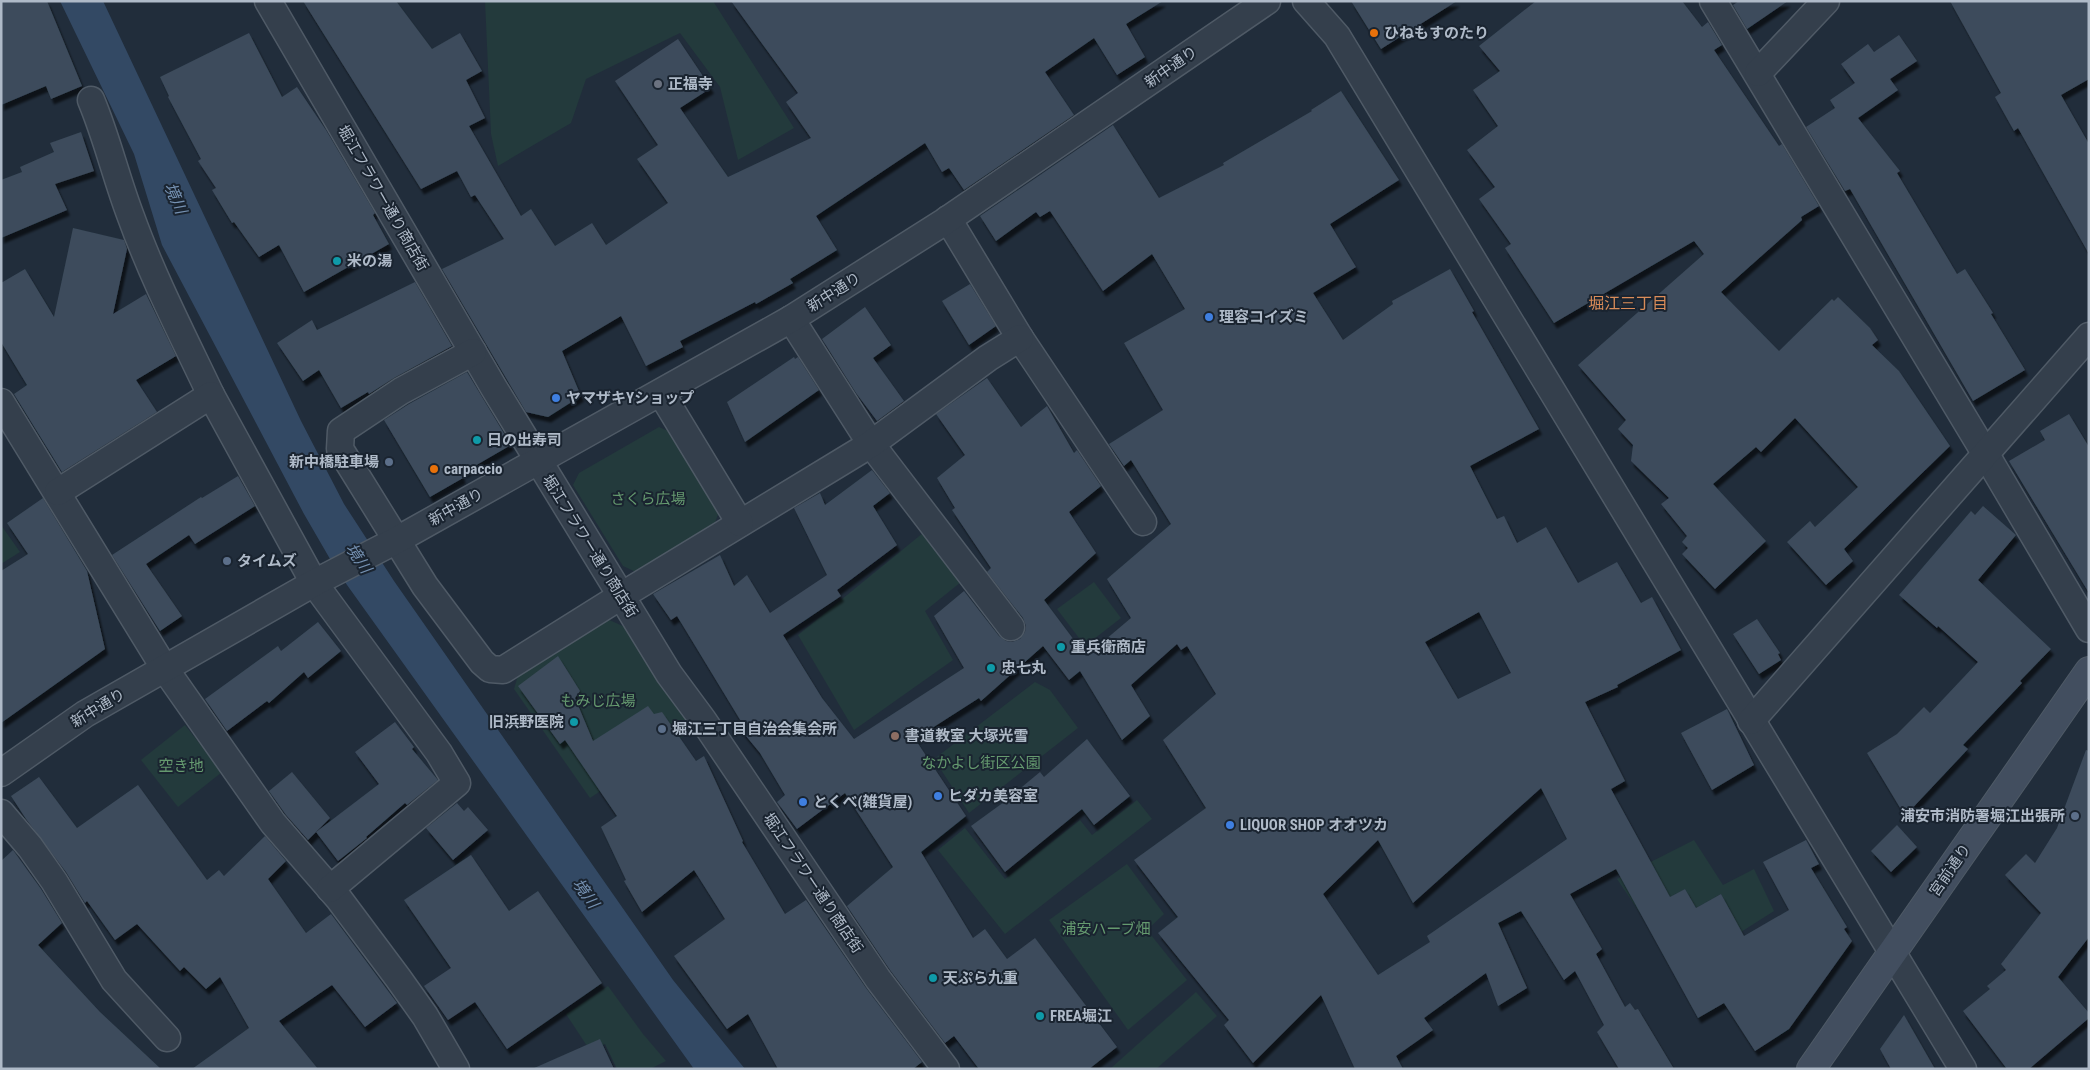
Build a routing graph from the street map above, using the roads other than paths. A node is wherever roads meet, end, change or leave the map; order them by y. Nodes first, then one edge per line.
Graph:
1 (268, 1) edge
2 (1266, 1) edge
3 (1306, 1) edge
4 (1713, 1) edge
5 (1826, 1) edge
6 (1758, 73) junction
7 (91, 100) dead end
8 (948, 219) junction
9 (791, 319) junction
10 (2089, 336) edge
11 (1020, 338) junction
12 (473, 352) junction
13 (661, 393) junction
14 (211, 395) junction
15 (1, 402) edge
16 (871, 444) junction
17 (1985, 452) junction
18 (538, 461) junction
19 (58, 492) junction
20 (1143, 522) dead end
21 (740, 523) junction
22 (389, 544) junction
23 (321, 579) junction
24 (621, 596) junction
25 (1011, 627) dead end
26 (2089, 629) edge
27 (165, 669) junction
28 (2089, 671) edge
29 (1751, 721) junction
30 (1, 773) edge
31 (1, 813) edge
32 (330, 889) junction
33 (1892, 952) junction
34 (167, 1038) dead end
35 (456, 1069) edge
36 (946, 1069) edge
37 (1811, 1069) edge
38 (1963, 1069) edge

1 - 12 street, 堀江フラワー通り商店街
2 - 8 street, 新中通り
3 - 29 street
4 - 6 street
5 - 6 street
6 - 17 street
7 - 14 street
8 - 9 street, 新中通り
8 - 11 street
9 - 13 street, 新中通り
9 - 16 street
10 - 17 street
11 - 16 street
11 - 20 street
12 - 18 street, 堀江フラワー通り商店街
12 - 22 street
13 - 18 street, 新中通り
13 - 21 street
14 - 19 street
14 - 23 street
15 - 19 street
16 - 21 street
16 - 25 street
17 - 26 street
17 - 29 street
18 - 22 street, 新中通り
18 - 24 street, 堀江フラワー通り商店街
19 - 27 street
21 - 24 street
22 - 23 street, 新中通り
22 - 24 street
23 - 27 street, 新中通り
23 - 32 street
24 - 36 street, 堀江フラワー通り商店街
27 - 30 street, 新中通り
27 - 32 street
28 - 33 street, 宮前通り
29 - 33 street
31 - 34 street
32 - 35 street
33 - 37 street, 宮前通り
33 - 38 street

